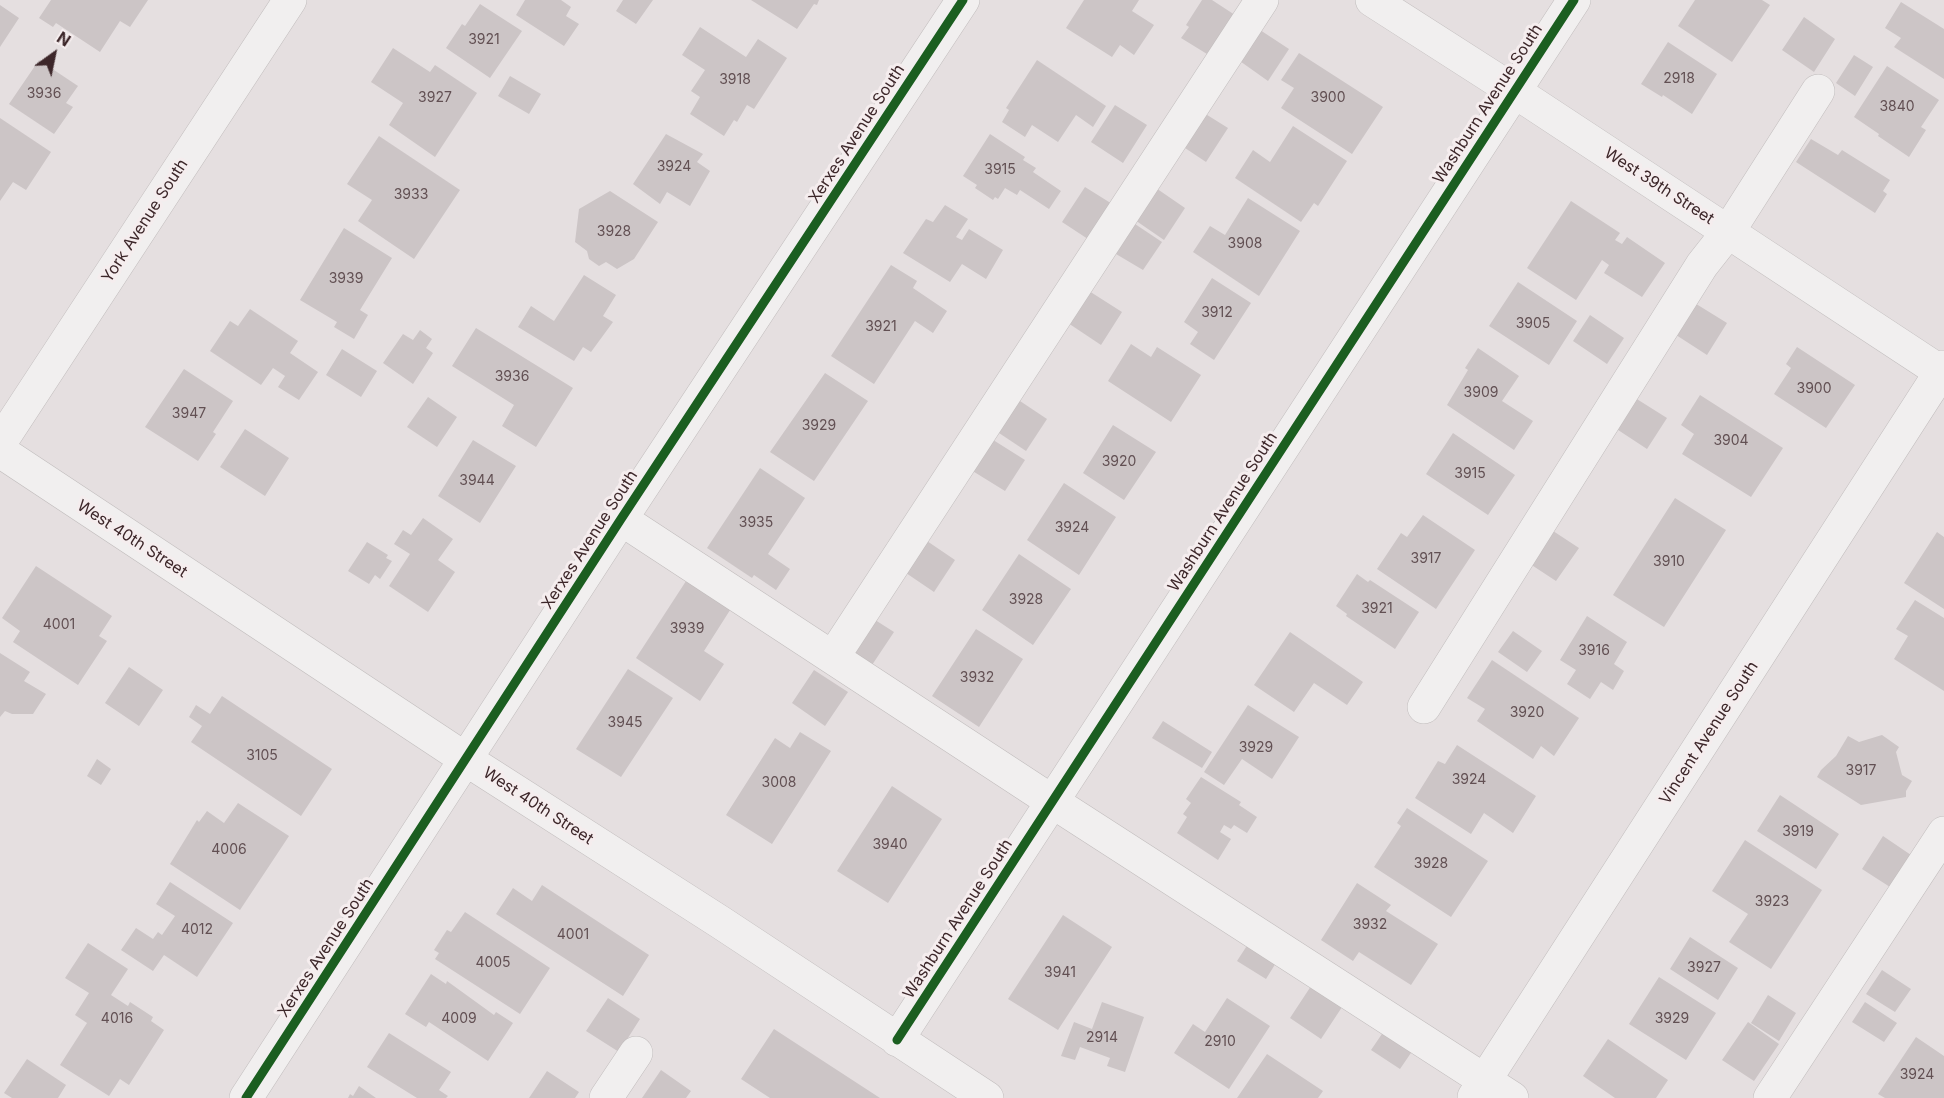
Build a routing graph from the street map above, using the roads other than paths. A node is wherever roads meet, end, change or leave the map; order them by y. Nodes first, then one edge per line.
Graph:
1 (290, 0) edge
2 (963, 0) edge
3 (1262, 0) edge
4 (1372, 0) edge
5 (1574, 0) edge
6 (1514, 91) junction
7 (1818, 91) dead end
8 (1728, 232) junction
9 (1943, 371) edge
10 (0, 443) edge
11 (0, 451) edge
12 (621, 519) junction
13 (833, 657) junction
14 (1424, 707) dead end
15 (466, 760) junction
16 (1053, 802) junction
17 (1944, 832) edge
18 (897, 1040) junction
19 (636, 1053) dead end
20 (1479, 1089) edge
21 (246, 1098) edge
22 (606, 1098) edge
23 (987, 1098) edge
24 (1512, 1098) edge
25 (1770, 1098) edge

1 - 10 street, York Avenue South
2 - 12 street, Xerxes Avenue South
3 - 13 street
4 - 6 street, West 39th Street
5 - 6 street, Washburn Avenue South
6 - 8 street, West 39th Street
6 - 16 street, Washburn Avenue South
7 - 8 street
8 - 9 street, West 39th Street
8 - 14 street
9 - 20 street, Vincent Avenue South
11 - 15 street, West 40th Street
12 - 13 street
12 - 15 street, Xerxes Avenue South
13 - 16 street
15 - 18 street, West 40th Street
15 - 21 street, Xerxes Avenue South
16 - 18 street, Washburn Avenue South
16 - 20 street
17 - 25 street
18 - 23 street, West 40th Street
19 - 22 street
20 - 24 street

